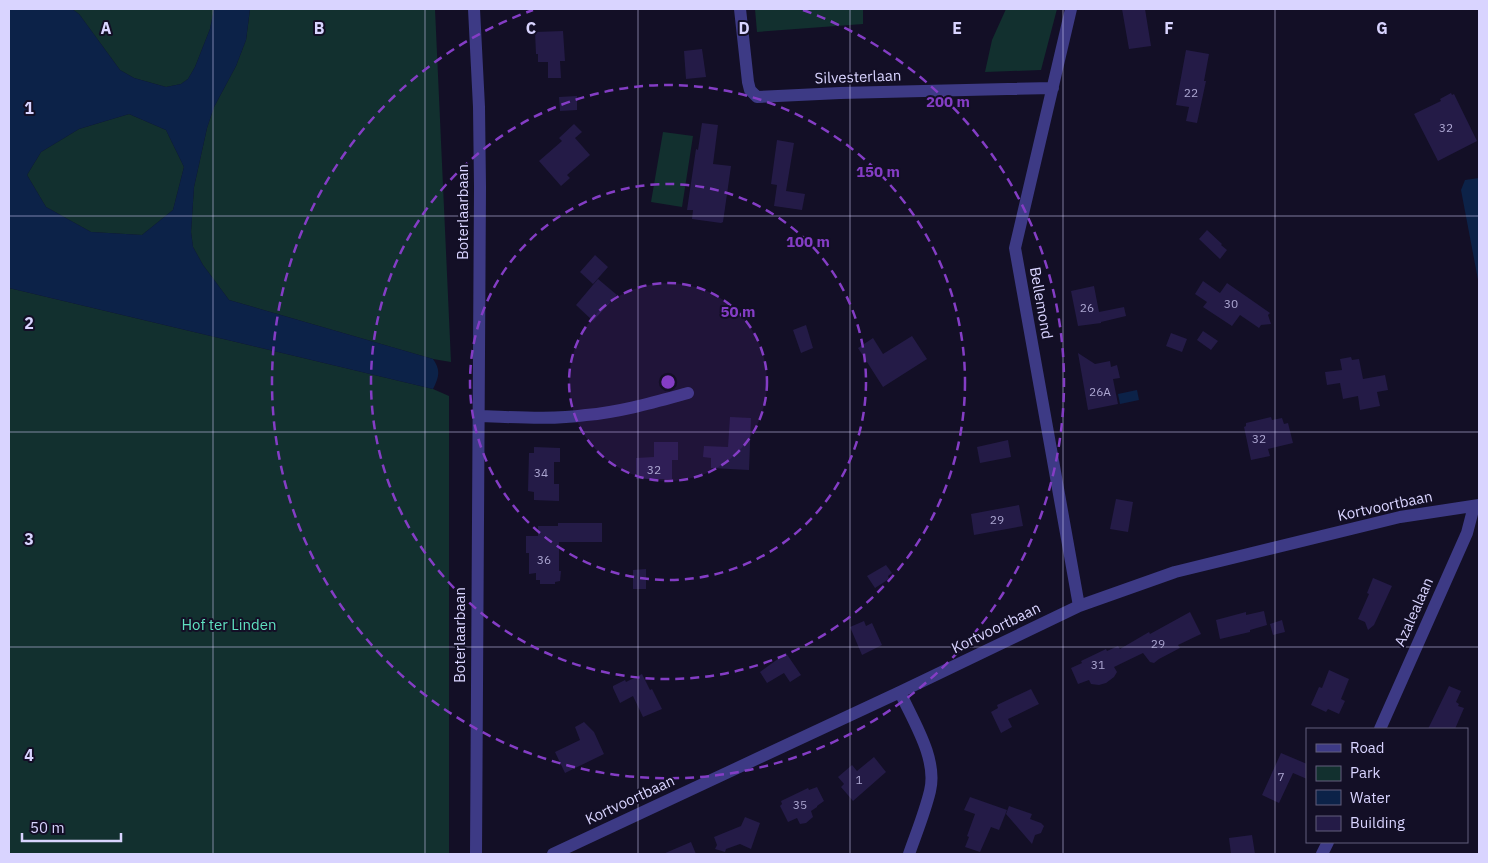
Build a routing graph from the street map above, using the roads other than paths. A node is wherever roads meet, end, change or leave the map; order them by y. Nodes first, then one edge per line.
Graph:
1 (474, 9) edge
2 (740, 9) edge
3 (1071, 9) edge
4 (1052, 88) junction
5 (688, 393) dead end
6 (478, 416) junction
7 (1476, 506) edge
8 (1079, 606) junction
9 (900, 692) junction
10 (1380, 728) edge
11 (476, 854) edge
12 (553, 854) edge
13 (909, 854) edge

1 - 6 street, Boterlaarbaan
2 - 4 street, Silvesterlaan
3 - 4 street, Bellemond
4 - 8 street, Bellemond
5 - 6 street
6 - 11 street, Boterlaarbaan
7 - 8 street, Kortvoortbaan
7 - 10 street, Azalealaan
8 - 9 street, Kortvoortbaan
9 - 12 street, Kortvoortbaan
9 - 13 street

